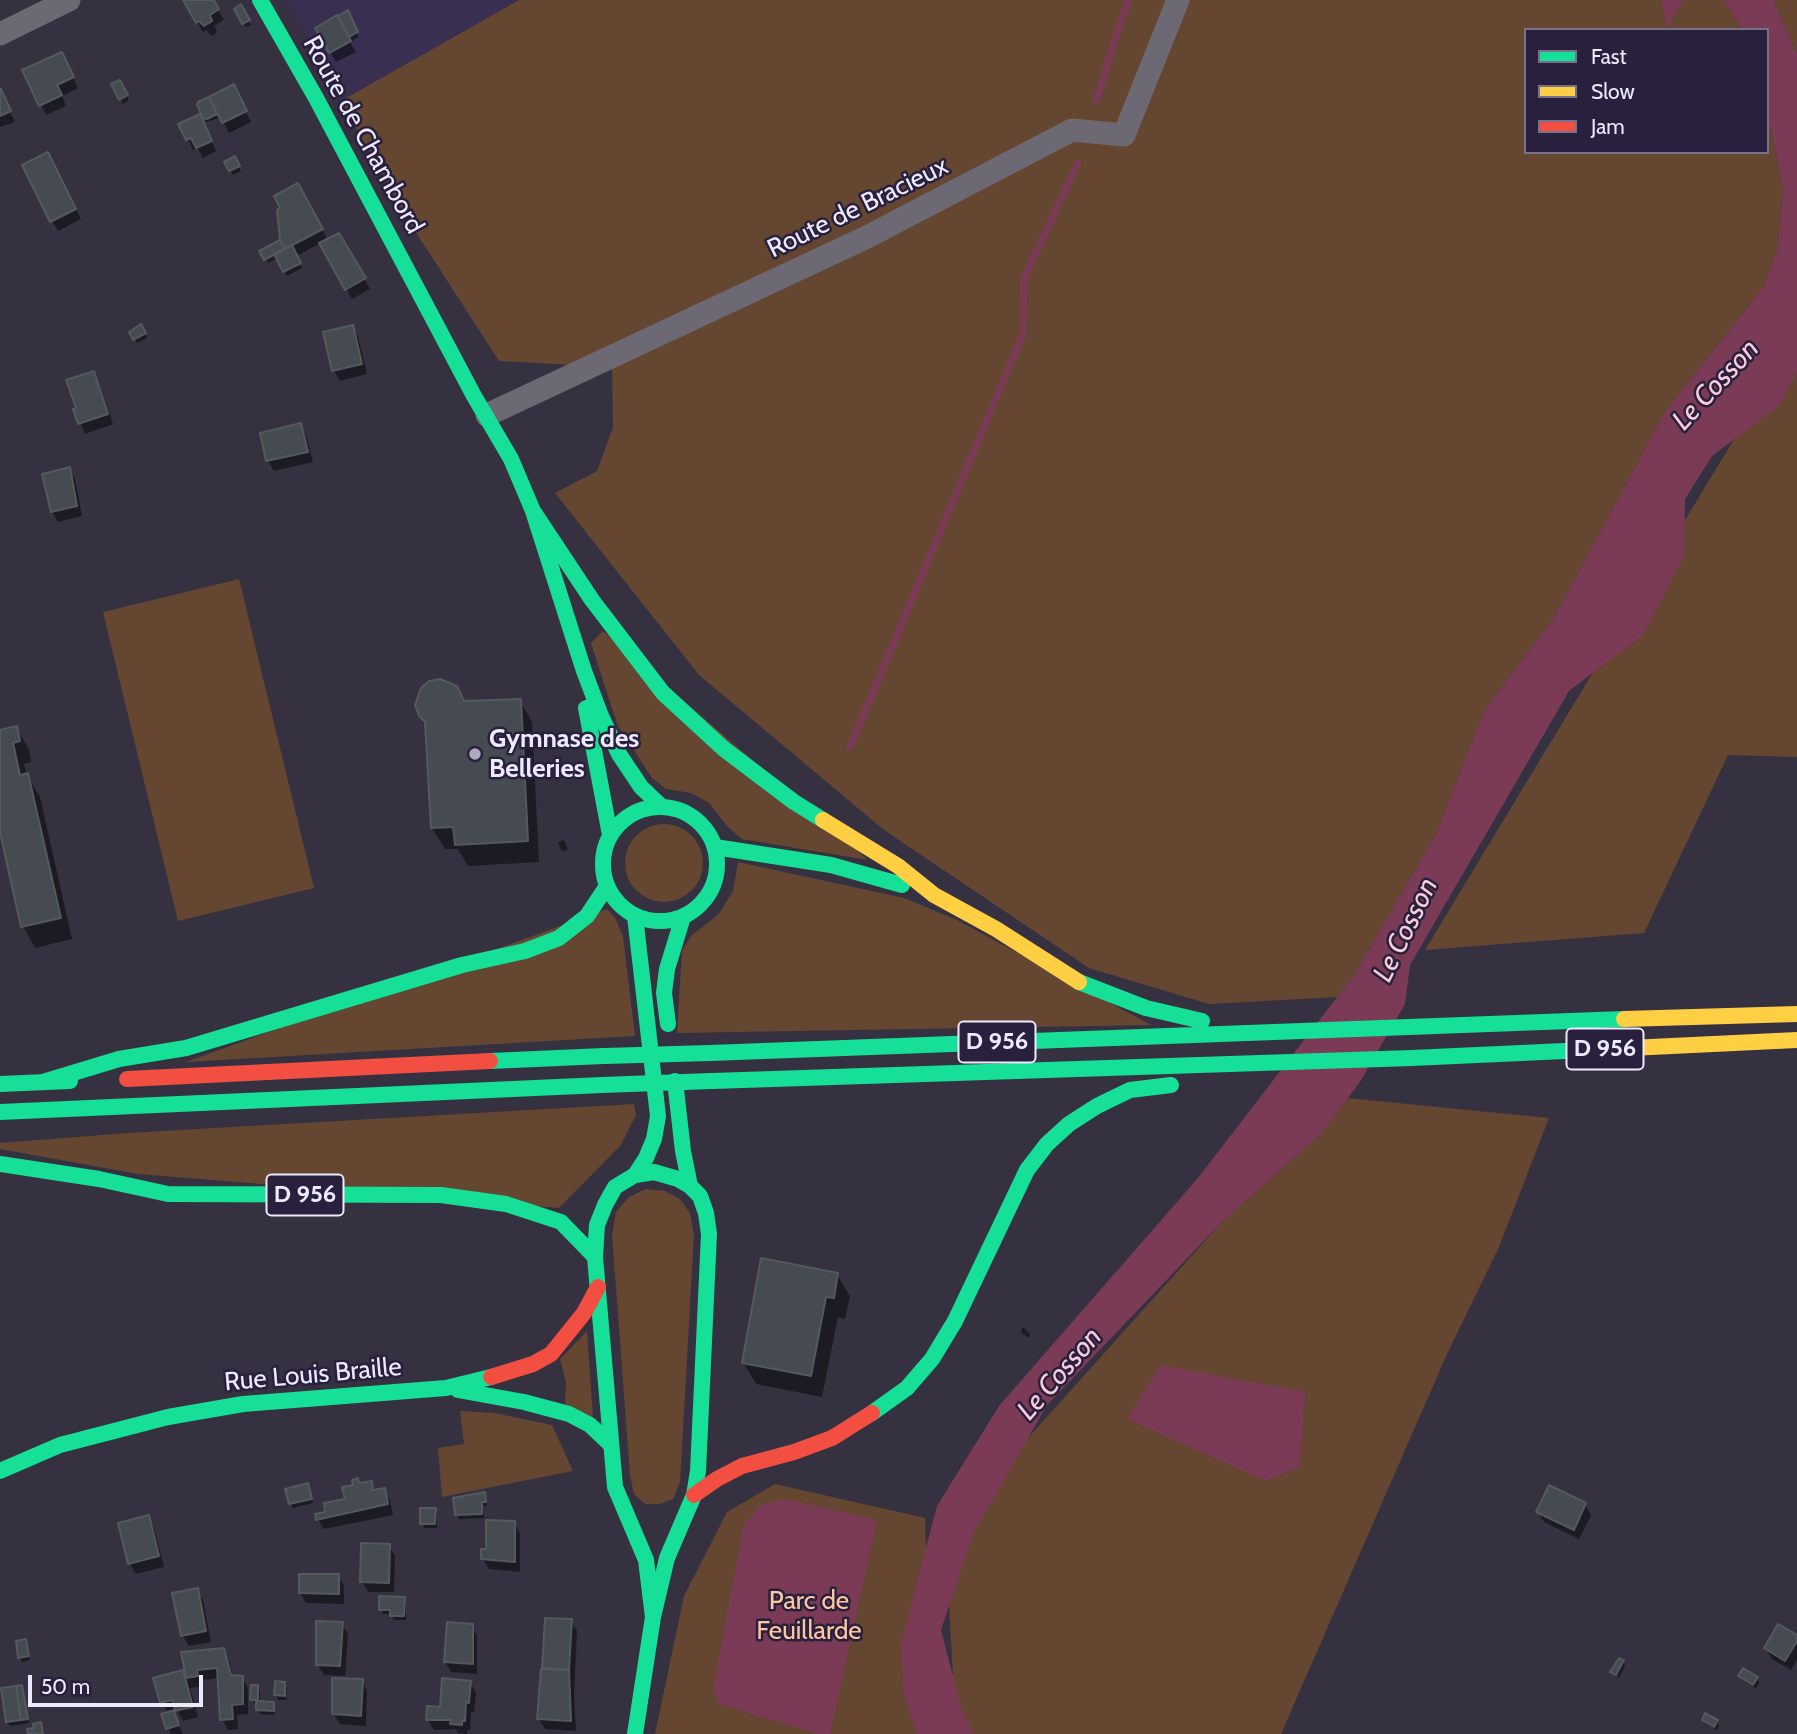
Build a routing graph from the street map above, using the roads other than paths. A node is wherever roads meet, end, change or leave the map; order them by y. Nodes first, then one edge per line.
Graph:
1 (69, 0) edge
2 (260, 0) edge
3 (1178, 0) edge
4 (0, 34) edge
5 (487, 415) junction
6 (533, 511) junction
7 (584, 671) junction
8 (662, 807) junction
9 (610, 835) junction
10 (715, 847) junction
11 (607, 886) junction
12 (934, 895) junction
13 (635, 916) junction
14 (683, 917) junction
15 (1797, 1014) edge
16 (1284, 1031) junction
17 (1797, 1040) edge
18 (1265, 1062) junction
19 (43, 1082) junction
20 (0, 1084) edge
21 (0, 1112) edge
22 (0, 1164) edge
23 (635, 1175) junction
24 (690, 1186) junction
25 (595, 1257) junction
26 (598, 1287) junction
27 (446, 1388) junction
28 (611, 1445) junction
29 (0, 1471) edge
30 (694, 1495) junction
31 (628, 1515) junction
32 (684, 1516) junction
33 (653, 1617) junction
34 (635, 1734) edge

1 - 4 street
2 - 5 main road, Route de Chambord
3 - 5 street, Route de Bracieux
5 - 6 main road, Route de Chambord
6 - 7 main road
6 - 12 main road, D 956
7 - 8 main road
7 - 9 main road
8 - 9 main road
8 - 10 main road
9 - 11 main road
10 - 12 main road, D 956
10 - 14 main road
11 - 13 main road
11 - 19 main road, D 956
12 - 16 main road, D 956
13 - 14 main road
13 - 23 main road
14 - 24 main road
15 - 16 main road, D 956
16 - 19 main road, D 956, bridge
17 - 18 main road, D 956
18 - 21 main road, D 956, bridge
18 - 30 main road, D 956
19 - 20 main road, D 956
22 - 25 main road, D 956
23 - 24 main road
23 - 25 main road
24 - 30 main road
25 - 26 main road
26 - 27 main road, Rue Louis Braille
26 - 28 main road
27 - 28 main road
27 - 29 main road, Rue Louis Braille
28 - 31 main road
30 - 32 main road
31 - 32 main road
31 - 33 main road
32 - 33 main road
33 - 34 main road

